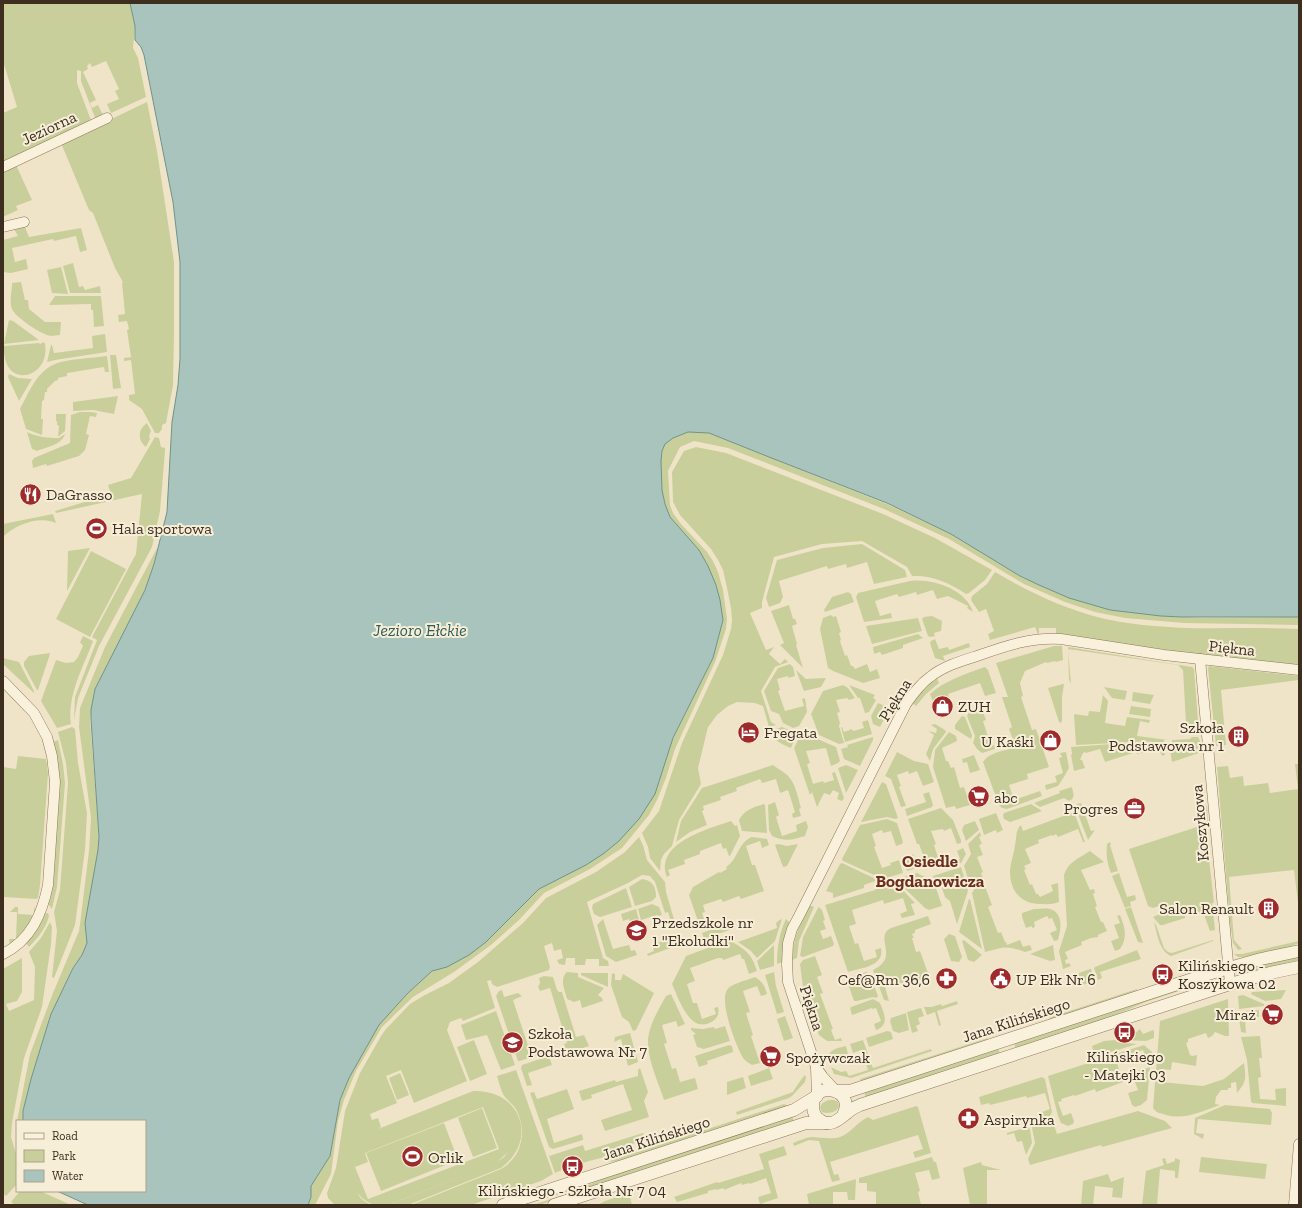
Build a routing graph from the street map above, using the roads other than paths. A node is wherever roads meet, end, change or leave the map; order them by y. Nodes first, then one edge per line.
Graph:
1 (107, 118) dead end
2 (3, 166) edge
3 (24, 222) dead end
4 (3, 228) edge
5 (1200, 659) junction
6 (1299, 670) edge
7 (3, 681) edge
8 (1299, 951) edge
9 (3, 954) edge
10 (1299, 967) edge
11 (1229, 968) junction
12 (1230, 984) junction
13 (816, 1067) junction
14 (836, 1091) junction
15 (817, 1096) junction
16 (842, 1117) junction
17 (829, 1123) junction
18 (1299, 1144) edge
19 (503, 1205) edge
20 (554, 1205) edge
21 (1294, 1205) edge

1 - 2 street, Jeziorna
3 - 4 street
5 - 6 street, Piękna
5 - 11 street, Koszykowa
5 - 13 street, Piękna
7 - 9 street
8 - 11 street, Jana Kilińskiego
10 - 12 street, Jana Kilińskiego
11 - 12 street, Koszykowa
11 - 14 street, Jana Kilińskiego
12 - 16 street, Jana Kilińskiego
13 - 14 street, Piękna
13 - 15 street, Piękna
14 - 15 street
14 - 16 street
15 - 17 street
15 - 19 street, Jana Kilińskiego
16 - 17 street
17 - 20 street, Jana Kilińskiego
18 - 21 street

